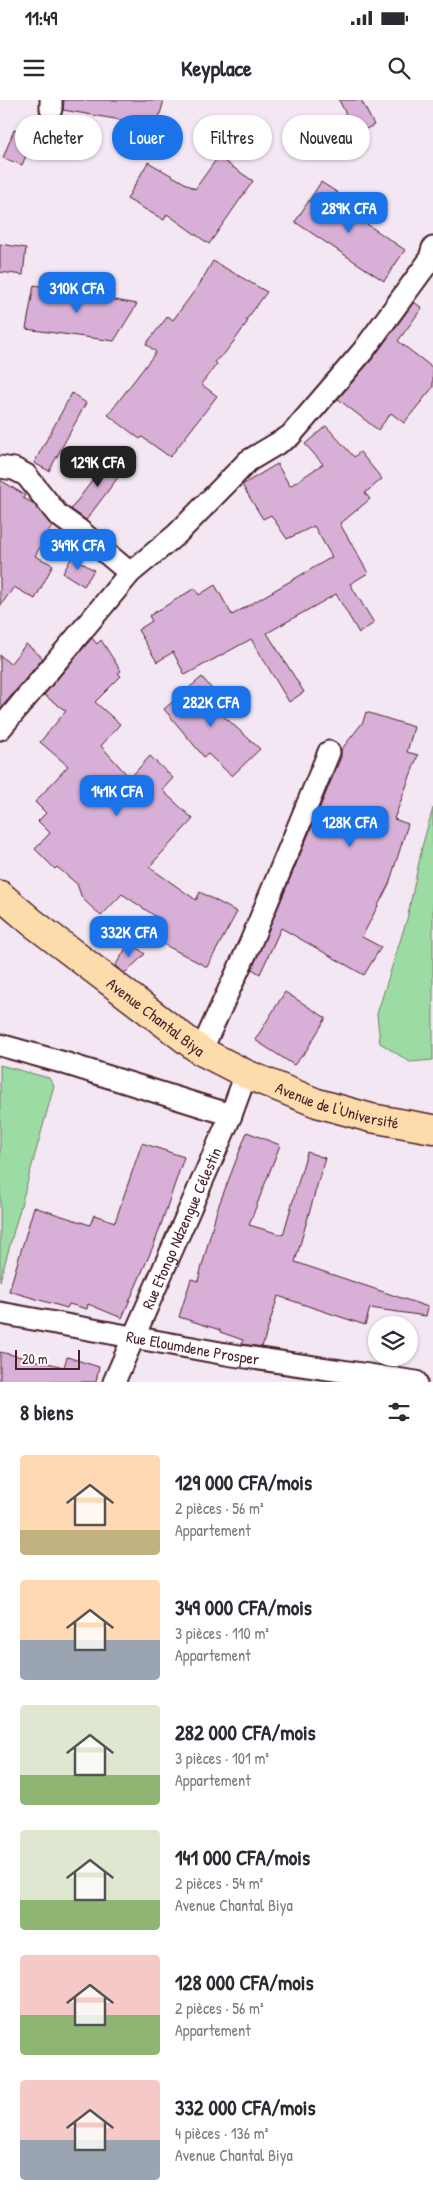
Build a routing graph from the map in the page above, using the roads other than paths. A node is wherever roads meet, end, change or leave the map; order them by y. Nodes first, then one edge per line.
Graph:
1 (433, 248) edge
2 (0, 467) edge
3 (130, 573) junction
4 (0, 730) edge
5 (329, 752) dead end
6 (0, 895) edge
7 (0, 1045) edge
8 (201, 1051) junction
9 (246, 1074) junction
10 (231, 1115) junction
11 (433, 1128) edge
12 (0, 1313) edge
13 (135, 1336) junction
14 (114, 1382) edge
15 (416, 1382) edge

1 - 3 street
2 - 3 street
3 - 4 street
5 - 8 street
6 - 8 main road, Avenue Chantal Biya
7 - 10 street
8 - 9 main road, Avenue Chantal Biya
9 - 10 street, Rue Etongo Ndzengue Célestin
9 - 11 main road, Avenue de l'Université
10 - 13 street, Rue Etongo Ndzengue Célestin
12 - 13 street, Rue Eloumdene Prosper
13 - 14 street, Rue Etongo Ndzengue Célestin
13 - 15 street, Rue Eloumdene Prosper

